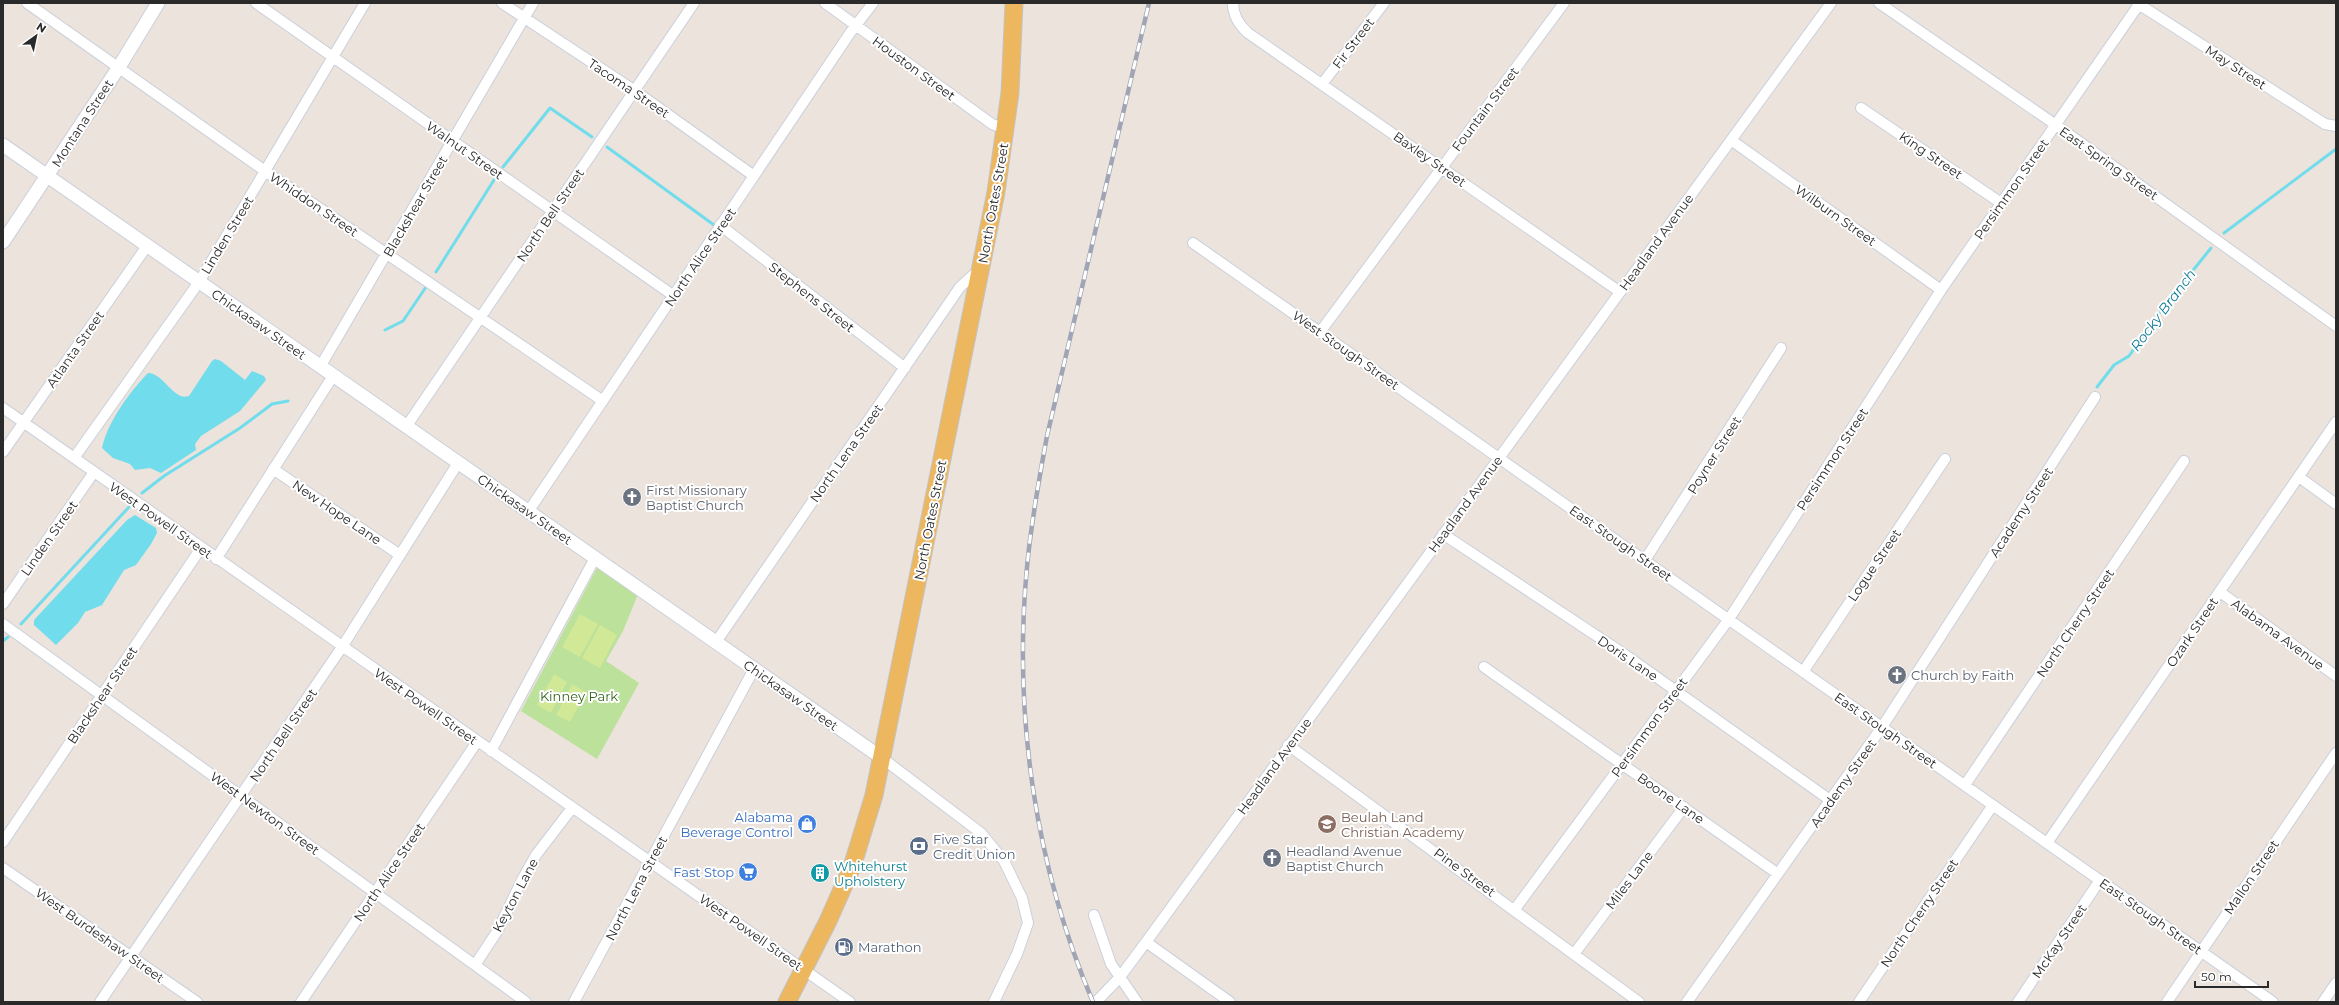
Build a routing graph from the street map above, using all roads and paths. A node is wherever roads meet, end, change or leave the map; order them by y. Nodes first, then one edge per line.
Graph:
1 (27, 3) edge
2 (158, 3) edge
3 (256, 3) edge
4 (365, 3) edge
5 (502, 3) edge
6 (533, 3) edge
7 (694, 3) edge
8 (824, 3) edge
9 (873, 3) edge
10 (1014, 3) edge
11 (1021, 3) edge
12 (1234, 3) edge
13 (1384, 3) edge
14 (1564, 3) edge
15 (1831, 3) edge
16 (1879, 3) edge
17 (2138, 3) edge
18 (524, 18) junction
19 (1014, 23) junction
20 (856, 26) junction
21 (333, 57) junction
22 (119, 67) junction
23 (1322, 84) junction
24 (635, 91) junction
25 (1861, 108) dead end
26 (2056, 125) junction
27 (2336, 126) edge
28 (1006, 129) junction
29 (1730, 140) junction
30 (453, 141) junction
31 (3, 145) edge
32 (1441, 167) junction
33 (265, 171) junction
34 (47, 176) junction
35 (754, 176) junction
36 (2001, 203) junction
37 (552, 211) junction
38 (720, 225) junction
39 (3, 242) edge
40 (1193, 243) dead end
41 (147, 246) junction
42 (387, 253) junction
43 (981, 268) junction
44 (199, 282) junction
45 (1941, 290) junction
46 (1620, 292) junction
47 (674, 296) junction
48 (481, 316) junction
49 (2336, 326) edge
50 (1320, 332) junction
51 (1781, 348) dead end
52 (320, 367) junction
53 (905, 368) junction
54 (334, 376) junction
55 (2095, 397) dead end
56 (603, 401) junction
57 (3, 408) edge
58 (2336, 422) edge
59 (24, 423) junction
60 (406, 427) junction
61 (3, 452) edge
62 (1499, 457) junction
63 (74, 458) junction
64 (1945, 458) dead end
65 (2184, 461) dead end
66 (458, 463) junction
67 (273, 469) junction
68 (94, 472) junction
69 (2299, 477) junction
70 (2336, 504) edge
71 (528, 512) junction
72 (1443, 534) junction
73 (201, 548) junction
74 (400, 555) junction
75 (216, 558) junction
76 (595, 558) junction
77 (1645, 560) junction
78 (2220, 592) junction
79 (3, 604) edge
80 (1729, 619) junction
81 (3, 624) edge
82 (716, 642) junction
83 (342, 647) junction
84 (1484, 667) dead end
85 (754, 669) junction
86 (1803, 672) junction
87 (2336, 676) edge
88 (1676, 691) junction
89 (102, 696) junction
90 (1882, 727) junction
91 (476, 742) junction
92 (1288, 745) junction
93 (491, 751) junction
94 (2336, 753) edge
95 (882, 758) junction
96 (1622, 763) junction
97 (1965, 785) junction
98 (241, 796) junction
99 (1830, 800) junction
100 (1993, 805) junction
101 (1684, 807) junction
102 (572, 808) junction
103 (3, 842) edge
104 (2047, 843) junction
105 (650, 862) junction
106 (3, 868) edge
107 (1778, 874) junction
108 (2100, 880) junction
109 (375, 892) junction
110 (1515, 909) junction
111 (1094, 914) dead end
112 (1146, 942) junction
113 (2201, 951) junction
114 (1574, 954) junction
115 (131, 956) junction
116 (475, 965) junction
117 (804, 969) junction
118 (1120, 976) junction
119 (2336, 983) edge
120 (100, 1002) edge
121 (197, 1002) edge
122 (301, 1002) edge
123 (526, 1002) edge
124 (574, 1002) edge
125 (787, 1002) edge
126 (850, 1002) edge
127 (994, 1002) edge
128 (1096, 1002) edge
129 (1137, 1002) edge
130 (1230, 1002) edge
131 (1639, 1002) edge
132 (1687, 1002) edge
133 (1859, 1002) edge
134 (2018, 1002) edge
135 (2167, 1002) edge
136 (2273, 1002) edge
137 (2323, 1002) edge

1 - 22 street, Whiddon Street
2 - 22 street, Montana Street
3 - 21 street, Walnut Street
4 - 21 street, Linden Street
5 - 18 street, Tacoma Street
6 - 18 street, Blackshear Street
7 - 24 street, North Bell Street
8 - 20 street, Houston Street
9 - 20 street, North Alice Street
10 - 19 main road
11 - 19 main road
12 - 23 street, Baxley Street
13 - 23 street, Fir Street
14 - 32 street, Fountain Street
15 - 29 street, Headland Avenue
16 - 26 street, East Spring Street
17 - 26 street, Persimmon Street
17 - 27 street, May Street
18 - 24 street, Tacoma Street
18 - 30 street, Blackshear Street
19 - 28 main road, North Oates Street
20 - 28 street, Houston Street
20 - 35 street, North Alice Street
21 - 30 street, Walnut Street
21 - 33 street, Linden Street
22 - 33 street, Whiddon Street
22 - 34 street, Montana Street
23 - 32 street, Baxley Street
24 - 35 street, Tacoma Street
24 - 37 street, North Bell Street
25 - 36 street, King Street
26 - 36 street, Persimmon Street
26 - 49 street, East Spring Street
28 - 43 main road, North Oates Street
29 - 45 street, Wilburn Street
29 - 46 street, Headland Avenue
30 - 37 street, Walnut Street
30 - 42 street, Blackshear Street
31 - 34 street, Chickasaw Street
32 - 46 street, Baxley Street
32 - 50 street, Fountain Street
33 - 42 street, Whiddon Street
33 - 44 street, Linden Street
34 - 39 street, Montana Street
34 - 41 street, Chickasaw Street
35 - 38 street, North Alice Street
36 - 45 street, Persimmon Street
37 - 47 street, Walnut Street
37 - 48 street, North Bell Street
38 - 47 street, North Alice Street
38 - 53 street, Stephens Street
40 - 50 street, West Stough Street
41 - 44 street, Chickasaw Street
41 - 59 street, Atlanta Street
42 - 48 street, Whiddon Street
42 - 52 street, Blackshear Street
43 - 53 street, North Lena Street
43 - 95 main road, North Oates Street
44 - 52 street, Chickasaw Street
44 - 63 street, Linden Street
45 - 80 street, Persimmon Street
46 - 62 street, Headland Avenue
47 - 56 street, North Alice Street
48 - 56 street, Whiddon Street
48 - 60 street, North Bell Street
50 - 62 street, West Stough Street
51 - 77 street, Poyner Street
52 - 54 street, Chickasaw Street
53 - 82 street, North Lena Street
54 - 60 street, Chickasaw Street
54 - 67 street
55 - 90 street, Academy Street
56 - 71 street, North Alice Street
57 - 59 street, West Powell Street
58 - 69 street, Ozark Street
59 - 61 street, Atlanta Street
59 - 63 street, West Powell Street
60 - 66 street, Chickasaw Street
62 - 72 street, Headland Avenue
62 - 77 street, East Stough Street
63 - 68 street, West Powell Street
64 - 86 street, Logue Street
65 - 97 street, North Cherry Street
66 - 71 street, Chickasaw Street
66 - 74 street, North Bell Street
67 - 74 street, New Hope Lane
67 - 75 street
68 - 73 street, West Powell Street
68 - 79 street, Linden Street
69 - 70 street
69 - 78 street, Ozark Street
71 - 76 street, Chickasaw Street
72 - 88 street, Doris Lane
72 - 92 street, Headland Avenue
73 - 75 street, West Powell Street
73 - 89 street, Blackshear Street
74 - 83 street, North Bell Street
75 - 83 street, West Powell Street
76 - 82 street, Chickasaw Street
76 - 93 street
77 - 80 street, East Stough Street
78 - 87 street, Alabama Avenue
78 - 104 street, Ozark Street
80 - 86 street, East Stough Street
80 - 88 street, Persimmon Street
81 - 89 street, West Newton Street
82 - 85 street, Chickasaw Street
83 - 91 street, West Powell Street
83 - 98 street, North Bell Street
84 - 96 street, Boone Lane
85 - 95 street, Chickasaw Street
85 - 105 street, North Lena Street
86 - 90 street, East Stough Street
88 - 96 street, Persimmon Street
88 - 99 street, Doris Lane
89 - 98 street, West Newton Street
89 - 103 street, Blackshear Street
90 - 97 street, East Stough Street
90 - 99 street, Academy Street
91 - 93 street, West Powell Street
91 - 109 street, North Alice Street
92 - 110 street, Pine Street
92 - 112 street, Headland Avenue
93 - 102 street, West Powell Street
94 - 113 street, Mallon Street
95 - 117 main road, North Oates Street
95 - 127 street, Chickasaw Street
96 - 101 street, Boone Lane
96 - 110 street, Persimmon Street
97 - 100 street, East Stough Street
98 - 109 street, West Newton Street
98 - 115 street, North Bell Street
99 - 107 street, Academy Street
100 - 104 street, East Stough Street
100 - 133 street, North Cherry Street
101 - 107 street, Boone Lane
101 - 114 street, Miles Lane
102 - 105 street, West Powell Street
102 - 116 street, Keyton Lane
104 - 108 street, East Stough Street
105 - 117 street, West Powell Street
105 - 124 street, North Lena Street
106 - 115 street, West Burdeshaw Street
107 - 132 street, Academy Street
108 - 113 street, East Stough Street
108 - 134 street, McKay Street
109 - 116 street, West Newton Street
109 - 122 street, North Alice Street
110 - 114 street, Pine Street
111 - 118 street
112 - 118 street, Headland Avenue
112 - 130 street
113 - 135 street, Mallon Street
113 - 136 street, East Stough Street
114 - 131 street, Pine Street
115 - 120 street, North Bell Street
115 - 121 street, West Burdeshaw Street
116 - 123 street, West Newton Street
117 - 125 main road, North Oates Street
117 - 126 street, West Powell Street
118 - 128 street, Headland Avenue
118 - 129 street
119 - 137 street

